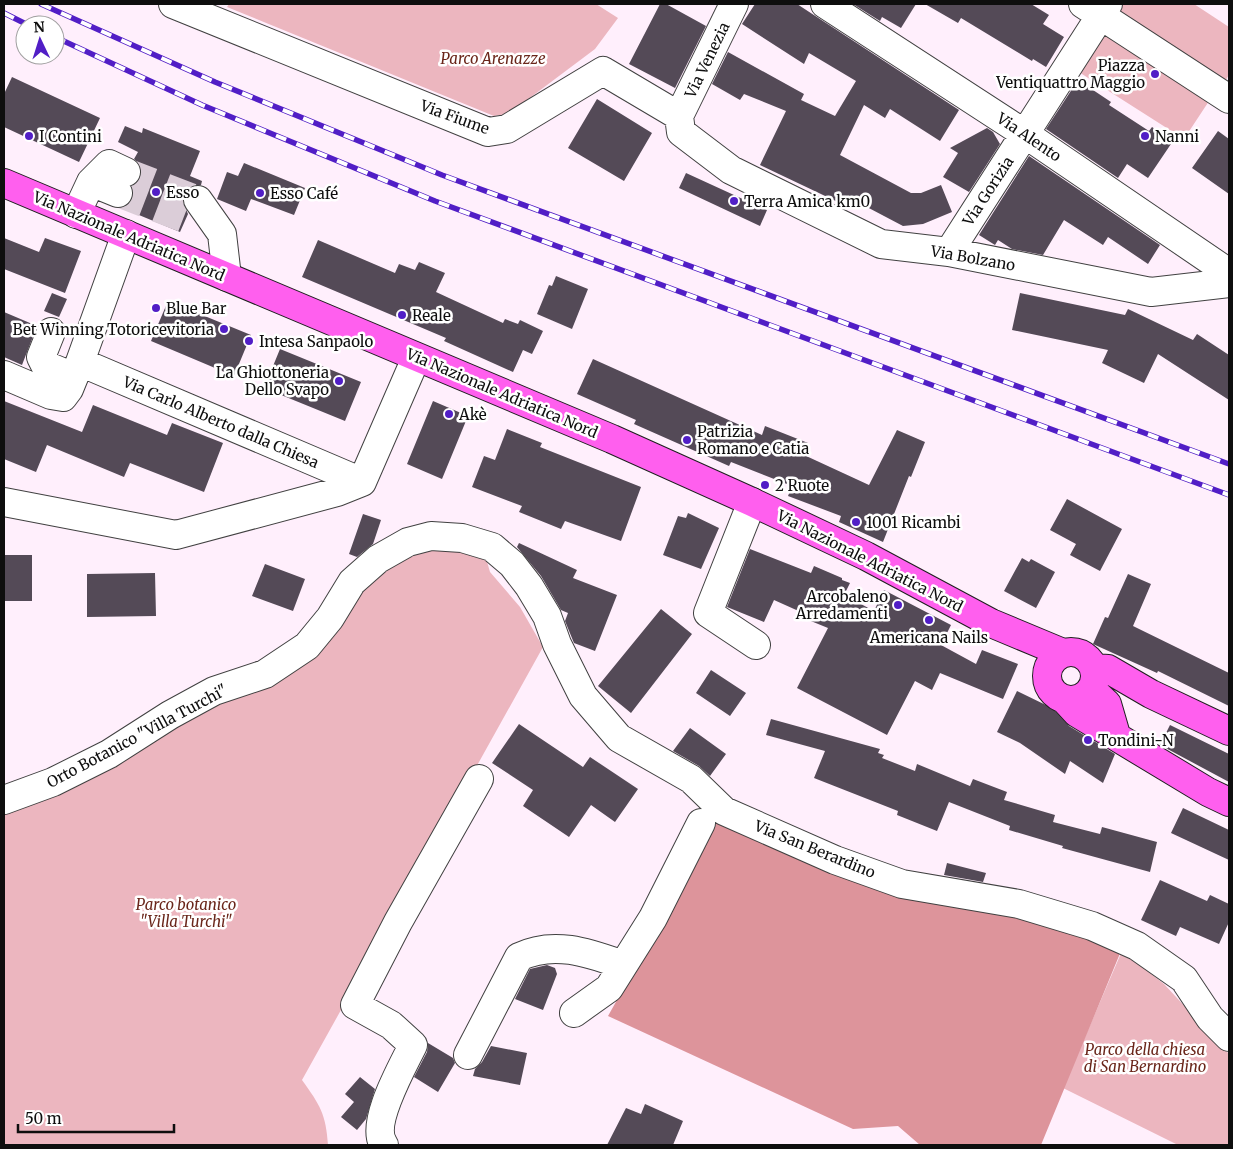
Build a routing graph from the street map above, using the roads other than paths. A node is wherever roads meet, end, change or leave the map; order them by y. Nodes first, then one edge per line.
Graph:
1 (173, 4) edge
2 (734, 4) edge
3 (825, 4) edge
4 (1097, 8) edge
5 (1229, 99) edge
6 (679, 116) junction
7 (1025, 134) junction
8 (122, 182) tunnel mouth
9 (4, 183) edge
10 (193, 210) tunnel mouth
11 (76, 214) junction
12 (126, 234) junction
13 (949, 252) junction
14 (1229, 273) edge
15 (227, 277) junction
16 (1229, 283) edge
17 (51, 332) dead end
18 (416, 358) junction
19 (77, 370) junction
20 (4, 375) edge
21 (362, 482) junction
22 (4, 502) edge
23 (752, 502) junction
24 (483, 544) joint
25 (991, 623) junction
26 (756, 645) dead end
27 (1063, 653) junction
28 (1046, 674) junction
29 (1092, 682) junction
30 (1065, 700) junction
31 (1229, 731) edge
32 (1116, 734) junction
33 (479, 779) dead end
34 (4, 800) edge
35 (1229, 802) edge
36 (701, 823) dead end
37 (623, 965) junction
38 (574, 1013) dead end
39 (1229, 1037) edge
40 (468, 1055) dead end
41 (384, 1145) edge

1 - 6 street, Via Fiume
2 - 6 street, Via Venezia
3 - 7 street, Via Alento
4 - 5 street
4 - 7 street, Via Gorizia
6 - 13 street, Via Bolzano
7 - 13 street, Via Gorizia
7 - 14 street, Via Alento
8 - 11 street
9 - 11 main road, Via Nazionale Adriatica Nord
10 - 15 street
11 - 12 main road, Via Nazionale Adriatica Nord
12 - 15 main road, Via Nazionale Adriatica Nord
12 - 19 street
13 - 16 street, Via Bolzano
15 - 18 main road, Via Nazionale Adriatica Nord
17 - 19 street, Via Carlo Alberto dalla Chiesa
18 - 21 street
18 - 23 main road, Via Nazionale Adriatica Nord
19 - 20 street
19 - 21 street, Via Carlo Alberto dalla Chiesa
21 - 22 street, Via Carlo Alberto dalla Chiesa
23 - 25 main road, Via Nazionale Adriatica Nord
23 - 26 street
24 - 34 street, Orto Botanico "Villa Turchi"
24 - 39 street, Via San Berardino
25 - 27 main road, Via Nazionale Adriatica Nord
25 - 28 main road, Via Nazionale Adriatica Nord
27 - 28 main road
27 - 29 main road, Via Nazionale Adriatica Nord
28 - 30 main road, Via Nazionale Adriatica Nord
29 - 30 main road
29 - 31 main road
29 - 32 main road, Via Nazionale Adriatica Nord
30 - 32 main road, Via Nazionale Adriatica Nord
32 - 35 main road, Via Nazionale Adriatica Nord
33 - 41 street
36 - 37 street
37 - 38 street
37 - 40 street

